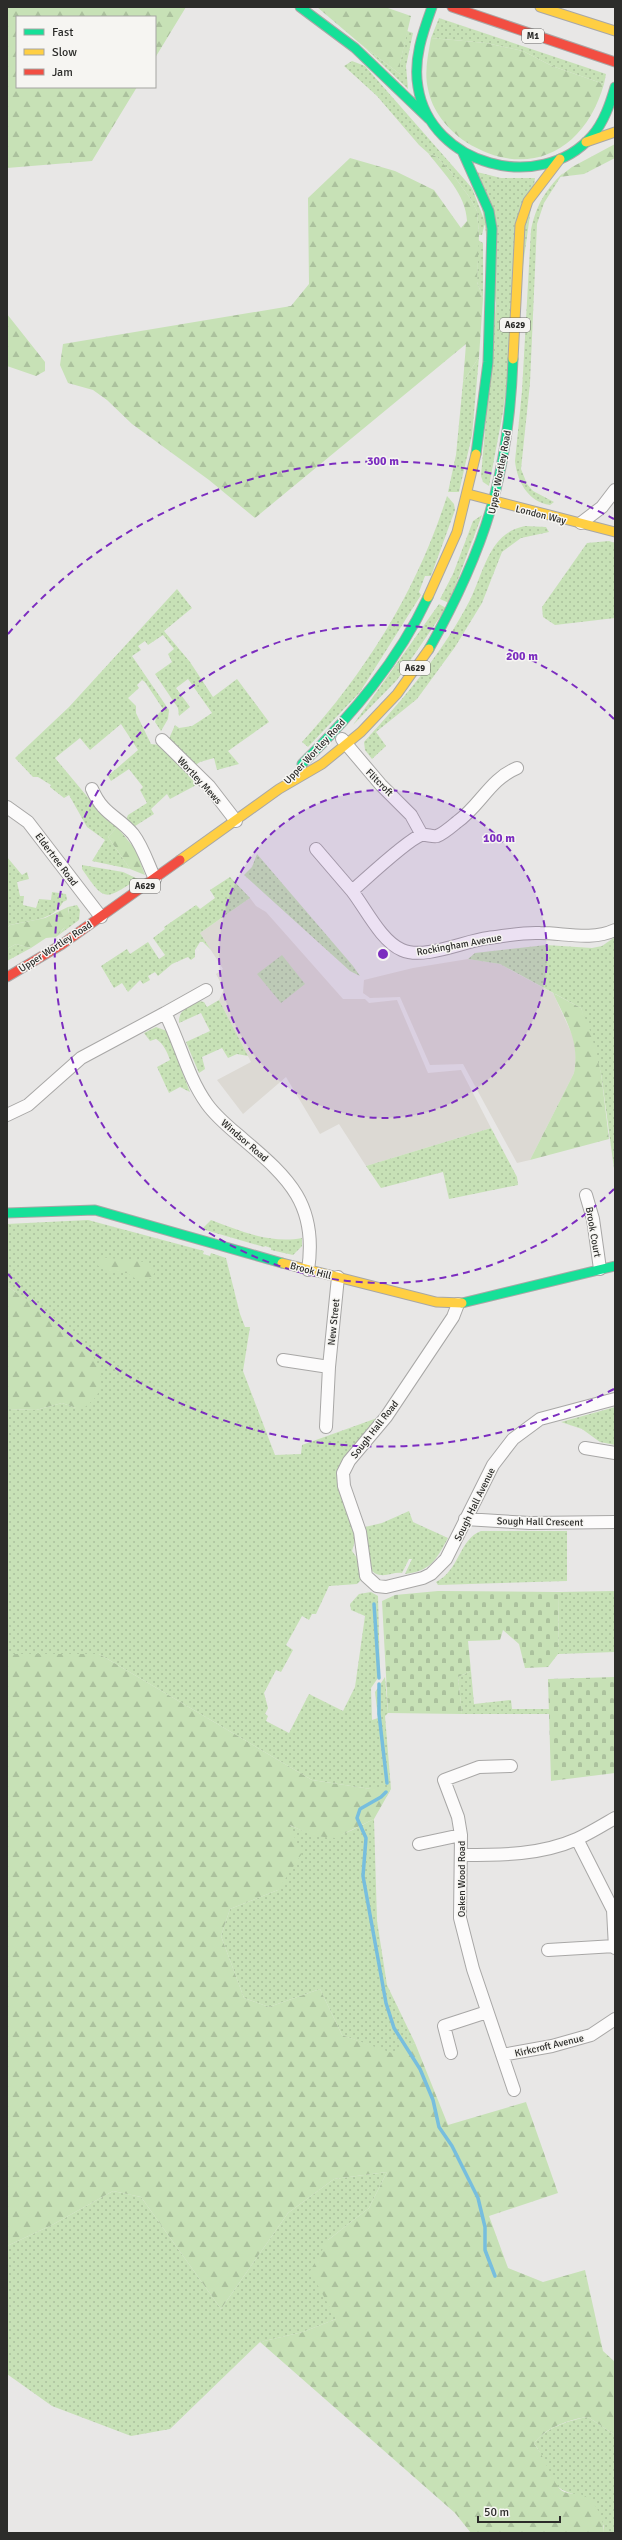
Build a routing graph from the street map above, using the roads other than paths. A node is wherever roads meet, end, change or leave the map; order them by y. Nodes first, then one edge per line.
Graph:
1 (300, 7) edge
2 (432, 7) edge
3 (452, 7) edge
4 (540, 7) edge
5 (615, 31) edge
6 (615, 62) edge
7 (614, 90) edge
8 (429, 119) junction
9 (615, 132) edge
10 (586, 142) junction
11 (463, 153) junction
12 (560, 159) junction
13 (615, 493) edge
14 (468, 494) junction
15 (495, 502) junction
16 (581, 523) junction
17 (615, 532) edge
18 (336, 730) junction
19 (162, 740) dead end
20 (347, 745) junction
21 (518, 768) dead end
22 (92, 789) dead end
23 (279, 789) junction
24 (7, 807) edge
25 (236, 821) junction
26 (422, 835) junction
27 (316, 849) dead end
28 (155, 879) junction
29 (352, 891) junction
30 (101, 917) junction
31 (615, 930) edge
32 (7, 977) edge
33 (206, 990) dead end
34 (165, 1012) junction
35 (7, 1115) edge
36 (586, 1195) dead end
37 (7, 1213) edge
38 (615, 1266) edge
39 (600, 1269) junction
40 (308, 1270) junction
41 (338, 1277) junction
42 (458, 1304) junction
43 (283, 1360) dead end
44 (329, 1367) junction
45 (615, 1399) edge
46 (326, 1427) dead end
47 (585, 1448) dead end
48 (615, 1453) edge
49 (465, 1519) junction
50 (615, 1522) edge
51 (377, 1586) joint
52 (511, 1766) dead end
53 (615, 1818) edge
54 (461, 1835) junction
55 (577, 1839) junction
56 (419, 1844) dead end
57 (462, 1855) junction
58 (615, 1947) edge
59 (548, 1950) dead end
60 (487, 2012) junction
61 (615, 2019) edge
62 (451, 2053) dead end
63 (502, 2056) junction
64 (514, 2090) dead end

1 - 8 main road
2 - 8 main road, A629
3 - 6 main road, M1
4 - 5 main road
7 - 10 main road, A629
8 - 11 main road, A629
9 - 10 main road
10 - 12 main road, A629
11 - 12 main road, A629
11 - 14 main road, Upper Wortley Road / A629
12 - 15 main road, Upper Wortley Road / A629
13 - 16 street
14 - 15 main road, London Way
14 - 18 main road, Upper Wortley Road / A629
15 - 16 main road, London Way
15 - 20 main road, Upper Wortley Road / A629
16 - 17 main road, London Way
18 - 20 street, Flitcroft
18 - 23 main road, Upper Wortley Road / A629
19 - 25 street, Wortley Mews
20 - 23 main road, Upper Wortley Road / A629
20 - 26 street, Flitcroft
21 - 26 street
22 - 28 street
23 - 25 main road, Upper Wortley Road / A629
24 - 30 street, Eldertree Road
25 - 28 main road, Upper Wortley Road / A629
26 - 29 street
27 - 29 street, Rockingham Avenue
28 - 30 main road, Upper Wortley Road / A629
29 - 31 street, Rockingham Avenue
30 - 32 main road, Upper Wortley Road / A629
33 - 34 street
34 - 35 street
34 - 40 street, Windsor Road
36 - 39 street, Brook Court
37 - 40 main road, Brook Hill
38 - 39 main road, Brook Hill
39 - 42 main road, Brook Hill
40 - 41 main road, Brook Hill
41 - 42 main road, Brook Hill
41 - 44 street, New Street
42 - 51 street, Sough Hall Road
43 - 44 street
44 - 46 street, New Street
45 - 49 street, Sough Hall Avenue
47 - 48 street
49 - 50 street, Sough Hall Crescent
49 - 51 street, Sough Hall Avenue
52 - 54 street, Oaken Wood Road
53 - 55 street
54 - 56 street
54 - 57 street, Oaken Wood Road
55 - 57 street
55 - 58 street
57 - 60 street, Oaken Wood Road
58 - 59 street
60 - 62 street
60 - 63 street, Oaken Wood Road
61 - 63 street, Kirkcroft Avenue
63 - 64 street, Oaken Wood Road

